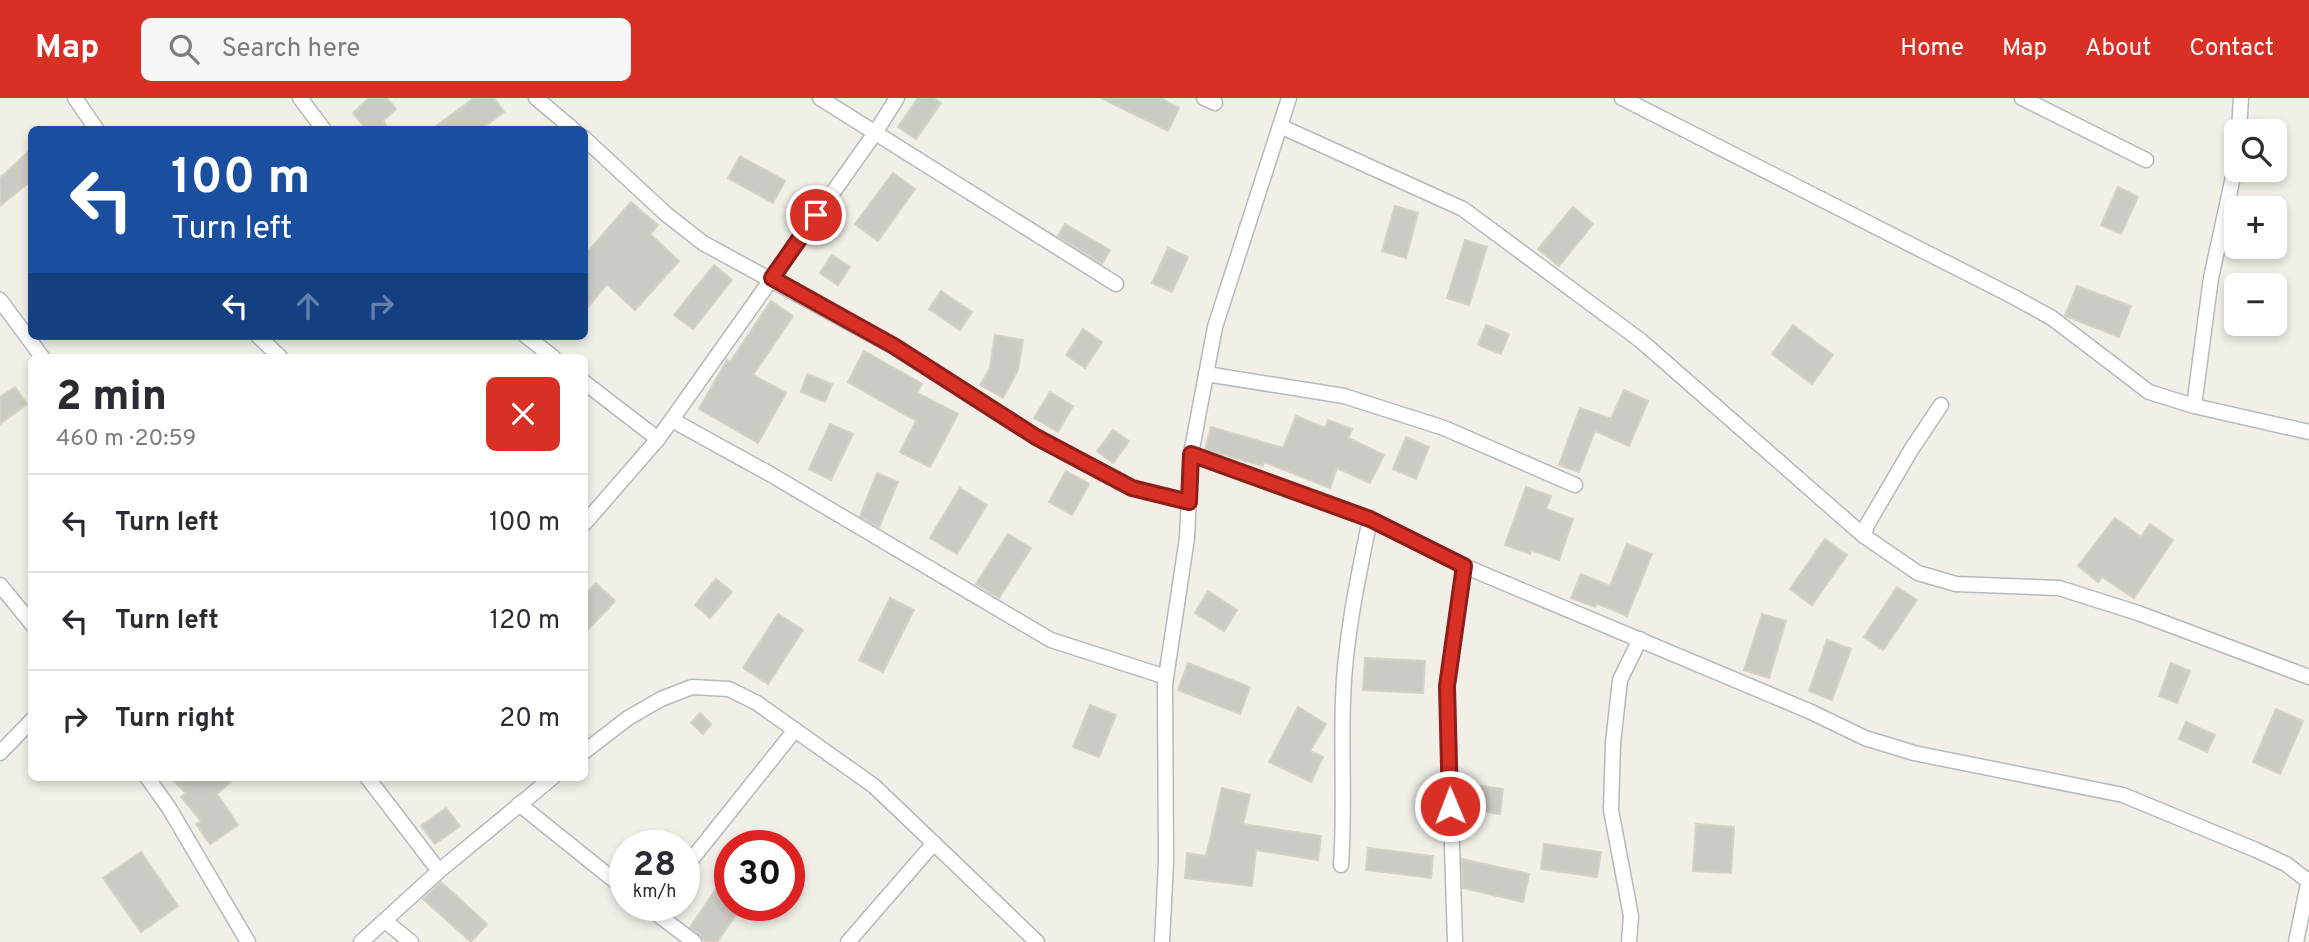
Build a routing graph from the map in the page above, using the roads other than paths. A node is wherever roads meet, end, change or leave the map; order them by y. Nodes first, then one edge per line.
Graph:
1 (75, 98) edge
2 (300, 98) edge
3 (536, 98) edge
4 (820, 98) edge
5 (897, 98) edge
6 (1289, 98) edge
7 (2022, 98) edge
8 (2241, 98) edge
9 (1628, 99) edge
10 (2240, 119) edge
11 (94, 126) edge
12 (321, 126) edge
13 (569, 126) edge
14 (1280, 126) junction
15 (875, 133) junction
16 (588, 142) edge
17 (2146, 160) dead end
18 (2232, 182) edge
19 (772, 278) junction
20 (1116, 284) dead end
21 (0, 300) edge
22 (28, 338) edge
23 (262, 340) edge
24 (531, 340) edge
25 (277, 354) edge
26 (549, 354) edge
27 (1206, 374) junction
28 (588, 385) edge
29 (1941, 405) dead end
30 (2194, 406) junction
31 (672, 420) junction
32 (2309, 432) edge
33 (658, 439) junction
34 (1191, 454) junction
35 (1575, 485) dead end
36 (1189, 502) junction
37 (588, 518) edge
38 (1370, 519) junction
39 (1864, 536) junction
40 (1464, 566) junction
41 (0, 585) edge
42 (28, 619) edge
43 (1640, 639) junction
44 (1166, 677) junction
45 (2309, 677) edge
46 (28, 724) edge
47 (794, 730) junction
48 (588, 749) edge
49 (0, 753) edge
50 (149, 781) edge
51 (370, 781) edge
52 (548, 781) edge
53 (519, 804) junction
54 (934, 843) junction
55 (700, 849) edge
56 (1341, 865) dead end
57 (439, 871) junction
58 (609, 876) edge
59 (2309, 880) edge
60 (385, 921) junction
61 (669, 921) edge
62 (248, 942) edge
63 (362, 942) edge
64 (411, 942) edge
65 (694, 942) edge
66 (848, 942) edge
67 (1037, 942) edge
68 (1162, 942) edge
69 (1455, 942) edge
70 (1629, 942) edge
71 (2296, 942) edge

1 - 11 street
2 - 12 street
3 - 13 street
4 - 15 street
5 - 15 street
6 - 14 street
7 - 17 street
8 - 10 street
9 - 30 street
14 - 27 street
14 - 39 street
15 - 19 street
15 - 20 street
16 - 19 street
18 - 30 street
19 - 31 street
19 - 36 street
21 - 22 street
23 - 25 street
24 - 26 street
27 - 34 street
27 - 35 street
28 - 33 street
29 - 39 street
30 - 32 street
31 - 33 street
31 - 44 street
33 - 37 street
34 - 36 street
34 - 38 street
36 - 44 street
38 - 40 street
38 - 56 street
39 - 45 street
40 - 43 street
40 - 69 street
41 - 42 street
43 - 59 street
43 - 70 street
44 - 68 street
46 - 49 street
47 - 48 street
47 - 54 street
47 - 55 street
50 - 62 street
51 - 57 street
52 - 53 street
53 - 57 street
53 - 58 street
54 - 66 street
54 - 67 street
57 - 60 street
59 - 71 street
60 - 63 street
60 - 64 street
61 - 65 street

